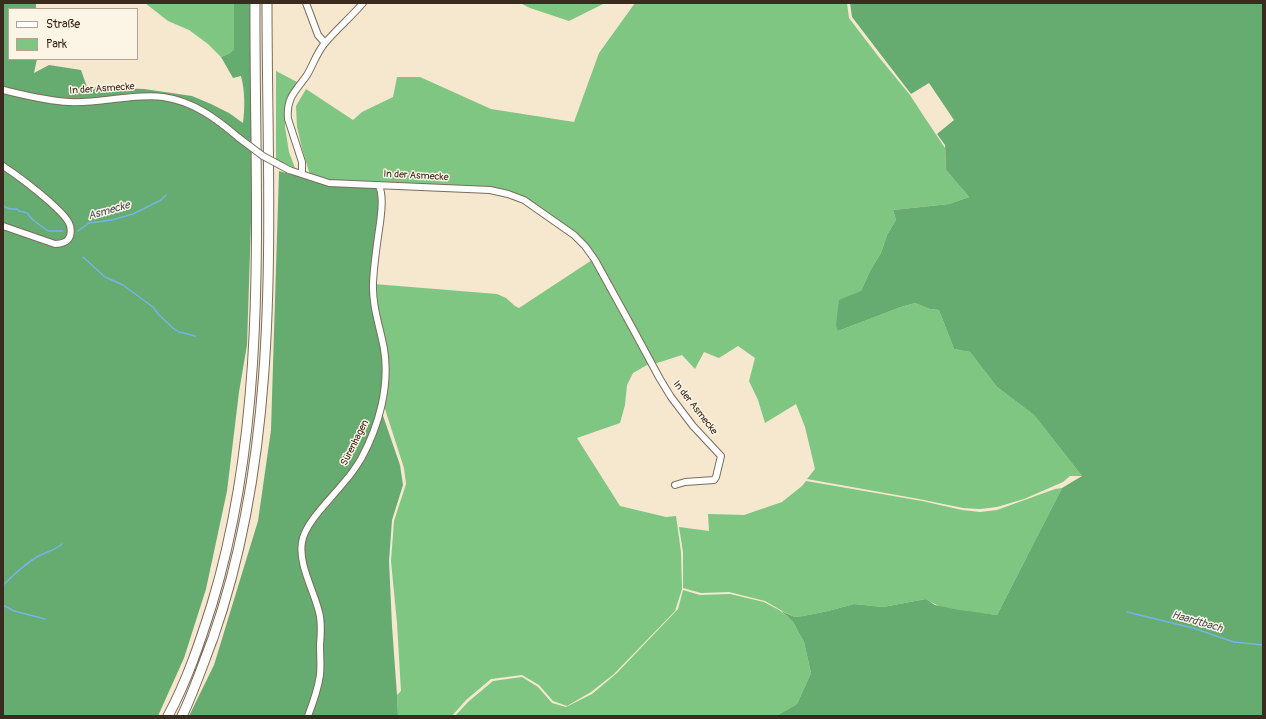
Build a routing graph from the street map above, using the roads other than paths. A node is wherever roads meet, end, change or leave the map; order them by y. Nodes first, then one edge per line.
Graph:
1 (255, 3) edge
2 (267, 3) edge
3 (306, 3) edge
4 (363, 3) edge
5 (325, 43) junction
6 (3, 90) edge
7 (3, 166) edge
8 (302, 174) junction
9 (379, 185) junction
10 (3, 226) edge
11 (676, 485) dead end
12 (168, 716) edge
13 (182, 716) edge
14 (308, 716) edge

1 - 12 highway
2 - 13 highway
3 - 5 street
4 - 5 street
5 - 8 street
6 - 8 street, In der Asmecke, bridge
7 - 10 street
8 - 9 street, In der Asmecke
9 - 11 street, In der Asmecke
9 - 14 street, Sürenhagen

